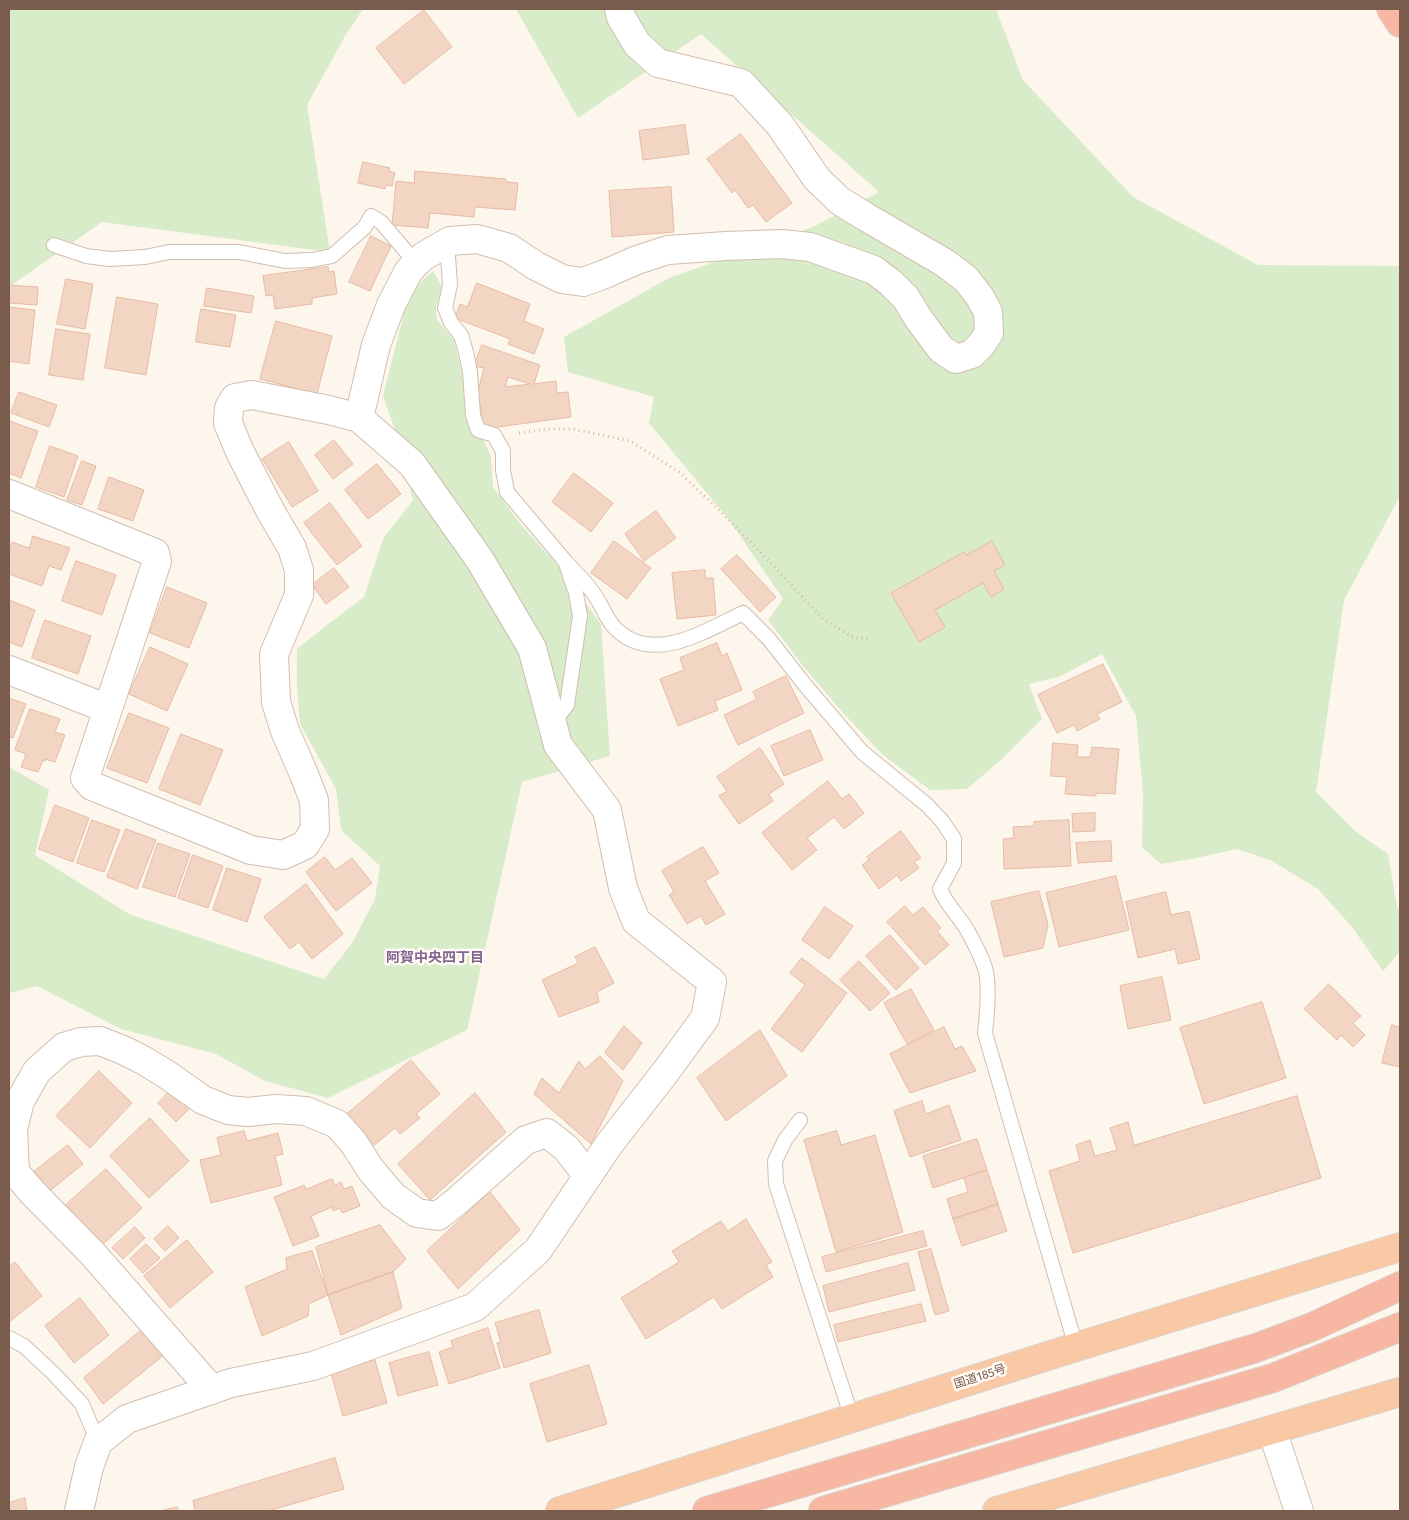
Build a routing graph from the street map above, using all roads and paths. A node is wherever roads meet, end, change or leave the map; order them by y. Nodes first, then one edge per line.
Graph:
1 (619, 9) edge
2 (1391, 9) edge
3 (1400, 23) edge
4 (447, 242) junction
5 (54, 245) dead end
6 (416, 263) junction
7 (359, 418) junction
8 (494, 435) junction
9 (9, 494) edge
10 (565, 561) junction
11 (870, 639) dead end
12 (9, 670) edge
13 (108, 708) junction
14 (552, 723) junction
15 (800, 1120) dead end
16 (588, 1176) junction
17 (1400, 1247) edge
18 (1400, 1286) edge
19 (1400, 1327) edge
20 (9, 1338) edge
21 (1076, 1347) junction
22 (212, 1390) junction
23 (1400, 1392) edge
24 (852, 1418) junction
25 (1272, 1430) junction
26 (98, 1442) junction
27 (80, 1511) edge
28 (560, 1511) edge
29 (707, 1511) edge
30 (823, 1511) edge
31 (997, 1511) edge
32 (1299, 1511) edge

1 - 4 street
2 - 3 highway
4 - 6 street
4 - 8 lane
5 - 6 lane
6 - 7 street
7 - 13 street
7 - 14 street
8 - 10 lane
8 - 11 path
9 - 13 street
10 - 14 lane
10 - 21 lane
12 - 13 street
14 - 16 street
15 - 24 lane
16 - 22 street
16 - 22 street
17 - 21 highway, 国道185号
18 - 29 highway
19 - 30 highway
20 - 26 lane
21 - 24 highway, 国道185号
22 - 26 street
23 - 25 highway
24 - 28 highway, 国道185号
25 - 31 highway
25 - 32 street
26 - 27 street

